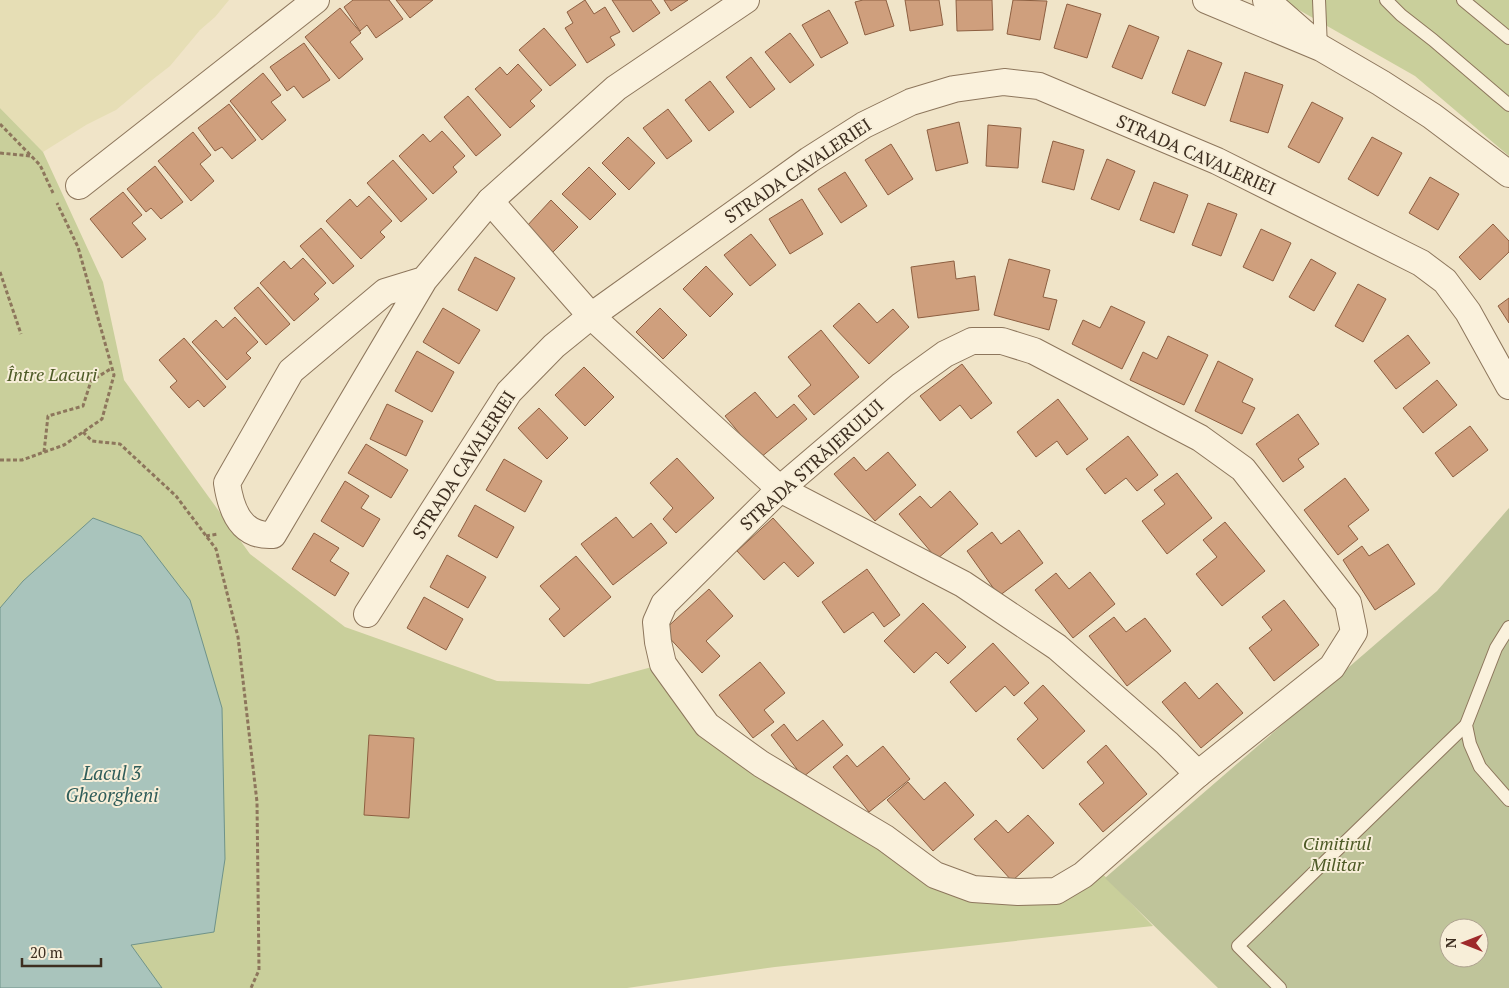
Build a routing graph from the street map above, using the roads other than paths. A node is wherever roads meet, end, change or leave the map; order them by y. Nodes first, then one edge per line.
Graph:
1 (316, 0) edge
2 (746, 0) edge
3 (1206, 0) edge
4 (1266, 0) edge
5 (1319, 0) edge
6 (1386, 0) edge
7 (1464, 0) edge
8 (1509, 38) edge
9 (1321, 48) junction
10 (1509, 105) edge
11 (1509, 174) edge
12 (79, 186) dead end
13 (490, 201) junction
14 (424, 280) junction
15 (591, 316) junction
16 (1509, 386) edge
17 (780, 489) junction
18 (367, 614) dead end
19 (1509, 627) edge
20 (1466, 725) junction
21 (1198, 774) junction
22 (1509, 800) edge
23 (1280, 988) edge

1 - 12 street
2 - 13 street
3 - 9 street
4 - 9 street
5 - 9 lane
6 - 10 lane
7 - 8 lane
9 - 11 street
13 - 14 street
13 - 15 street
14 - 14 street
15 - 16 street, STRADA CAVALERIEI
15 - 17 street
15 - 18 street, STRADA CAVALERIEI
17 - 21 street
17 - 21 street, STRADA STRĂJERULUI
17 - 21 street, STRADA STRĂJERULUI
19 - 20 lane
20 - 22 lane
20 - 23 lane

